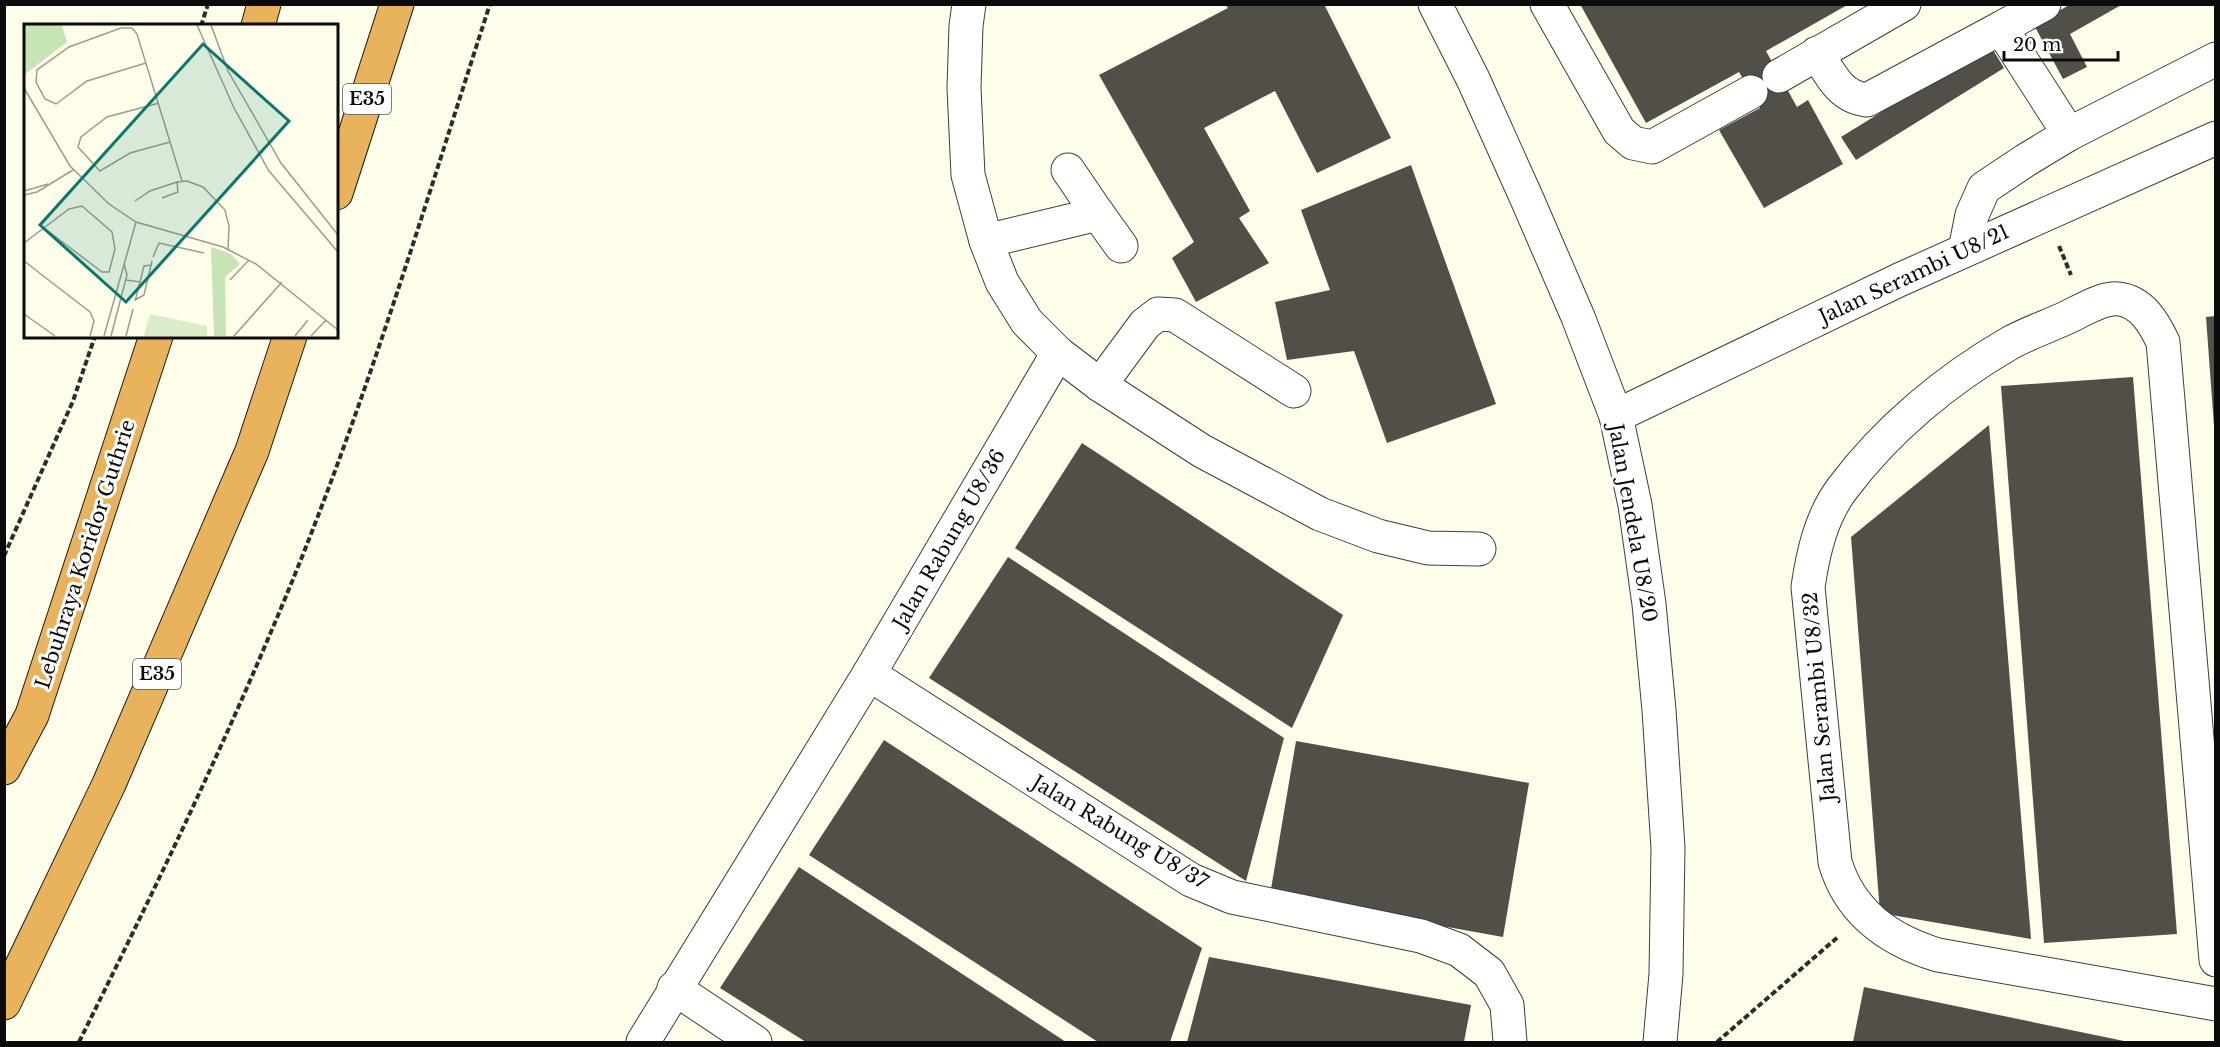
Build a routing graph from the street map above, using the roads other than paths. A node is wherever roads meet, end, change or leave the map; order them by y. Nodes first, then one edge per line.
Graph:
1 (264, 4) edge
2 (397, 4) edge
3 (969, 4) edge
4 (1435, 4) edge
5 (1547, 4) edge
6 (1904, 4) edge
7 (2044, 4) edge
8 (259, 24) edge
9 (2001, 28) junction
10 (1817, 53) junction
11 (2216, 59) edge
12 (1779, 76) dead end
13 (1750, 92) dead end
14 (2068, 134) junction
15 (2216, 138) edge
16 (1068, 170) dead end
17 (338, 187) edge
18 (1098, 214) junction
19 (986, 241) junction
20 (1121, 246) dead end
21 (1965, 250) junction
22 (155, 338) edge
23 (289, 338) edge
24 (1058, 353) junction
25 (1100, 385) junction
26 (1294, 391) dead end
27 (1616, 416) junction
28 (1479, 549) dead end
29 (869, 674) junction
30 (4, 768) edge
31 (2216, 960) edge
32 (674, 988) junction
33 (4, 1003) edge
34 (2216, 1004) edge
35 (643, 1042) edge
36 (755, 1042) edge
37 (1510, 1042) edge
38 (1660, 1042) edge

1 - 8 highway
2 - 17 highway, E35
3 - 19 street
4 - 27 street, Jalan Jendela U8/20
5 - 13 street
6 - 10 street
7 - 9 street
9 - 10 street
9 - 14 street
10 - 12 street
11 - 14 street
14 - 21 street
15 - 21 street, Jalan Serambi U8/21
16 - 18 street
18 - 19 street
18 - 20 street
19 - 24 street
21 - 27 street, Jalan Serambi U8/21
22 - 30 highway, Lebuhraya Koridor Guthrie
23 - 33 highway, E35
24 - 25 street
24 - 29 street, Jalan Rabung U8/36
25 - 26 street
25 - 28 street
27 - 38 street, Jalan Jendela U8/20
29 - 32 street, Jalan Rabung U8/36
29 - 37 street, Jalan Rabung U8/37
31 - 34 street, Jalan Serambi U8/32
32 - 35 street, Jalan Rabung U8/36
32 - 36 street

